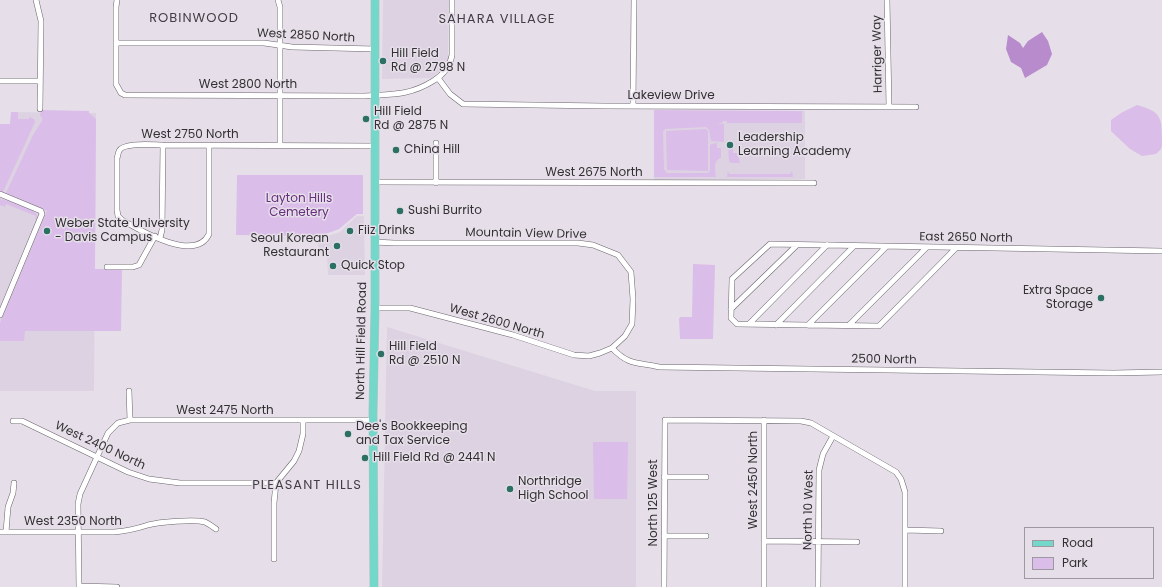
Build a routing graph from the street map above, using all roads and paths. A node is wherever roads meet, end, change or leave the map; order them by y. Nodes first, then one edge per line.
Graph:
1 (36, 0) edge
2 (117, 0) edge
3 (278, 0) edge
4 (375, 0) edge
5 (452, 0) edge
6 (634, 0) edge
7 (887, 0) edge
8 (117, 43) junction
9 (280, 45) junction
10 (375, 49) junction
11 (438, 78) junction
12 (0, 81) edge
13 (40, 81) junction
14 (280, 95) junction
15 (374, 95) junction
16 (633, 106) junction
17 (889, 107) junction
18 (916, 107) dead end
19 (40, 109) dead end
20 (436, 143) dead end
21 (163, 145) junction
22 (208, 145) junction
23 (280, 146) junction
24 (375, 146) junction
25 (375, 182) junction
26 (436, 183) junction
27 (814, 183) dead end
28 (0, 194) edge
29 (157, 237) junction
30 (374, 242) junction
31 (797, 245) junction
32 (826, 245) junction
33 (854, 246) junction
34 (886, 246) junction
35 (926, 248) junction
36 (956, 248) junction
37 (1162, 251) edge
38 (107, 267) dead end
39 (375, 308) junction
40 (732, 309) junction
41 (0, 315) edge
42 (750, 324) junction
43 (776, 325) junction
44 (808, 325) junction
45 (849, 325) junction
46 (612, 348) junction
47 (1162, 372) edge
48 (129, 391) dead end
49 (130, 420) junction
50 (373, 420) junction
51 (665, 420) joint
52 (764, 420) junction
53 (13, 421) dead end
54 (302, 421) junction
55 (834, 436) junction
56 (96, 456) junction
57 (664, 477) junction
58 (706, 477) dead end
59 (14, 483) dead end
60 (276, 483) junction
61 (216, 529) dead end
62 (905, 530) junction
63 (941, 530) dead end
64 (0, 532) edge
65 (6, 532) junction
66 (78, 532) junction
67 (664, 536) junction
68 (706, 536) dead end
69 (764, 541) junction
70 (819, 541) junction
71 (857, 542) dead end
72 (274, 559) dead end
73 (79, 587) edge
74 (117, 587) edge
75 (374, 587) edge
76 (664, 587) edge
77 (764, 587) edge
78 (818, 587) edge
79 (905, 587) edge

1 - 13 street
2 - 8 street
3 - 9 street
4 - 10 main road, North Hill Field Road
5 - 11 street, West 2800 North
6 - 16 street
7 - 17 street, Harriger Way
8 - 9 street, West 2850 North
8 - 14 street, West 2800 North
9 - 10 street, West 2850 North
9 - 14 street
10 - 15 main road, North Hill Field Road
11 - 15 street, West 2800 North
11 - 16 street, Lakeview Drive
12 - 13 street
13 - 19 street
14 - 15 street, West 2800 North
14 - 23 street
15 - 24 main road, North Hill Field Road
16 - 17 street, Lakeview Drive
17 - 18 street, Lakeview Drive
20 - 26 street
21 - 22 street, West 2750 North
21 - 29 street
21 - 29 street, West 2750 North
22 - 23 street, West 2750 North
22 - 29 street
23 - 24 street, West 2750 North
24 - 25 main road, North Hill Field Road
25 - 26 street, West 2675 North
25 - 30 main road, North Hill Field Road
26 - 27 street, West 2675 North
28 - 41 street
29 - 38 street
30 - 39 main road, North Hill Field Road
30 - 46 street, Mountain View Drive
31 - 32 street, East 2650 North
31 - 40 street
31 - 40 street, East 2650 North
32 - 33 street, East 2650 North
32 - 42 street
33 - 34 street, East 2650 North
33 - 43 street
34 - 35 street, East 2650 North
34 - 44 street
35 - 36 street, East 2650 North
35 - 45 street
36 - 37 street, East 2650 North
36 - 45 street
39 - 46 street, West 2600 North
39 - 50 main road, North Hill Field Road
40 - 42 street
42 - 43 street
43 - 44 street
44 - 45 street
46 - 47 street, 2500 North
48 - 49 street
49 - 54 street, West 2475 North
49 - 56 street, West 2475 North
50 - 54 street, West 2475 North
50 - 75 main road, North Hill Field Road
51 - 52 street, West 2450 North
51 - 57 street, North 125 West
52 - 55 street, West 2450 North
52 - 69 street, West 2450 North
53 - 56 street, West 2400 North
54 - 60 street
55 - 62 street, West 2450 North
55 - 70 street, North 10 West
56 - 60 street, West 2400 North
56 - 66 street, West 2475 North
57 - 58 street
57 - 67 street, North 125 West
59 - 65 street
60 - 72 street
61 - 66 street, West 2350 North
62 - 63 street
62 - 79 street, West 2450 North
64 - 65 street, West 2350 North
65 - 66 street, West 2350 North
66 - 73 street, West 2475 North
67 - 68 street
67 - 76 street, North 125 West
69 - 70 street
69 - 77 street, West 2450 North
70 - 71 street
70 - 78 street, North 10 West
73 - 74 street

